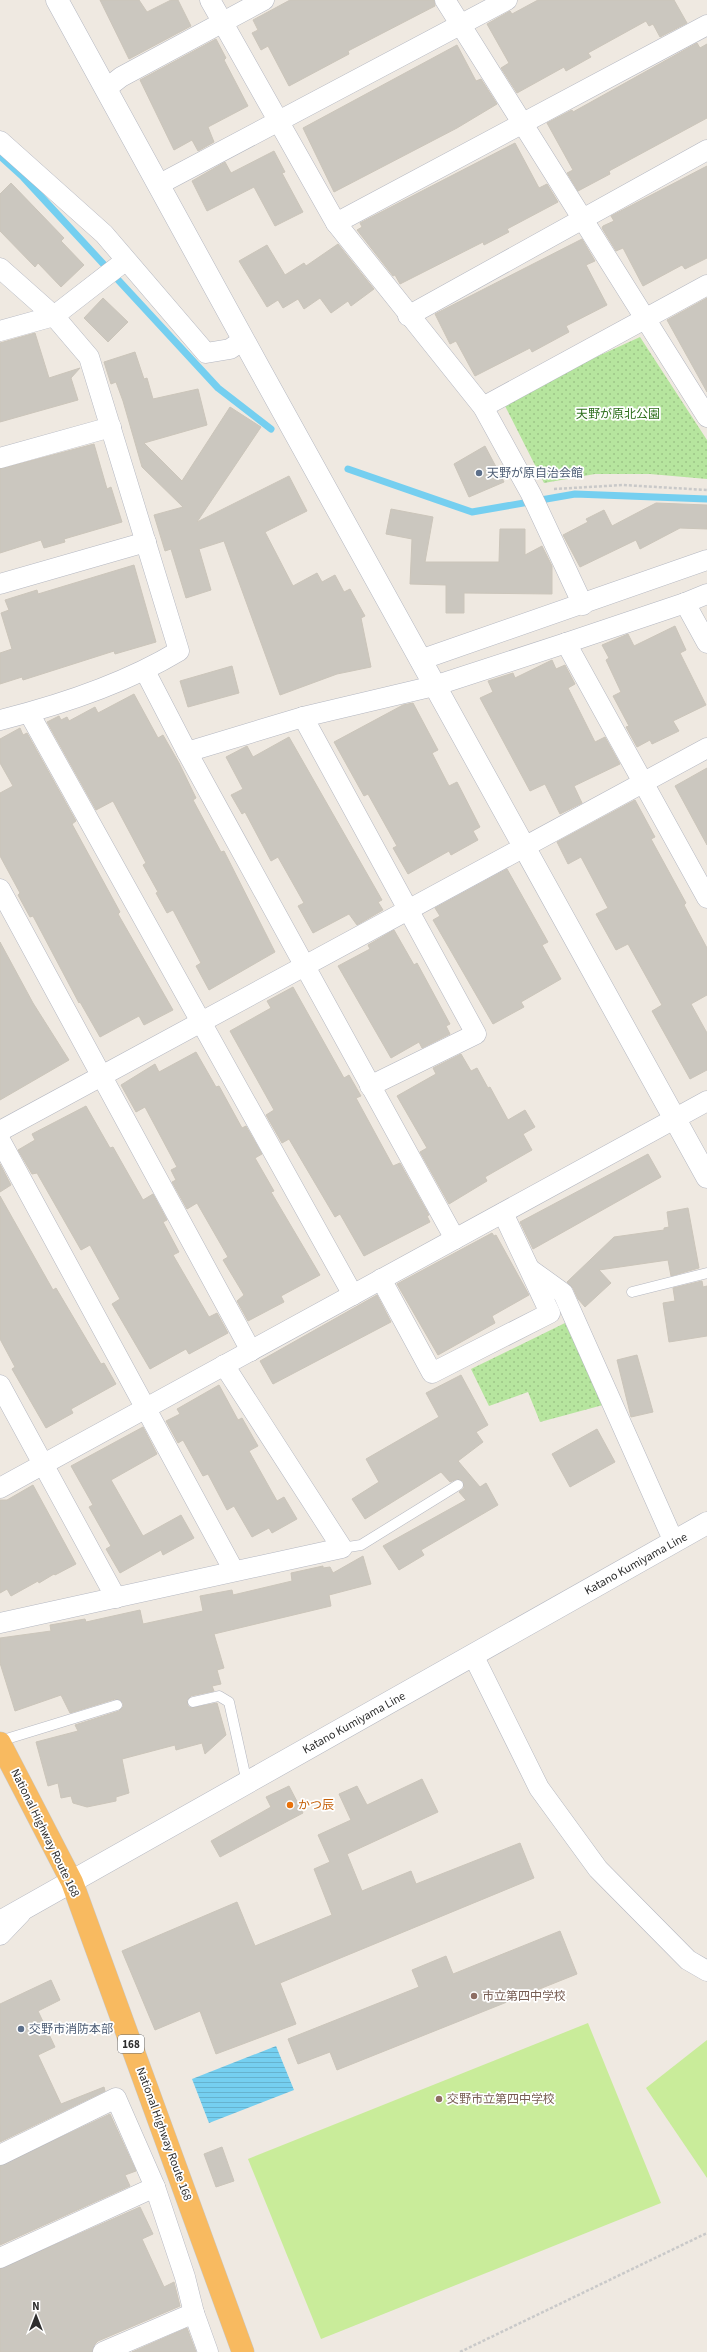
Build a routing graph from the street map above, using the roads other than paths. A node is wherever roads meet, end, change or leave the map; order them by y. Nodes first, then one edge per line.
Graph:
1 (57, 0) edge
2 (210, 0) edge
3 (264, 0) edge
4 (445, 0) edge
5 (507, 0) edge
6 (223, 22) junction
7 (461, 24) junction
8 (707, 25) edge
9 (107, 88) junction
10 (279, 121) junction
11 (523, 123) junction
12 (0, 141) edge
13 (707, 150) edge
14 (158, 185) junction
15 (583, 219) junction
16 (336, 223) junction
17 (125, 261) junction
18 (0, 268) edge
19 (707, 285) edge
20 (54, 316) junction
21 (408, 316) junction
22 (645, 319) junction
23 (0, 331) edge
24 (243, 340) junction
25 (483, 407) junction
26 (706, 412) edge
27 (111, 427) junction
28 (0, 458) edge
29 (146, 542) junction
30 (707, 560) edge
31 (0, 584) edge
32 (707, 594) edge
33 (685, 603) junction
34 (583, 605) junction
35 (566, 643) junction
36 (707, 643) edge
37 (420, 660) junction
38 (145, 671) junction
39 (434, 686) junction
40 (29, 713) junction
41 (302, 717) junction
42 (0, 720) edge
43 (707, 748) edge
44 (187, 752) junction
45 (643, 782) junction
46 (524, 847) junction
47 (0, 888) edge
48 (707, 898) edge
49 (408, 910) junction
50 (304, 966) junction
51 (202, 1022) junction
52 (102, 1076) junction
53 (370, 1086) junction
54 (707, 1101) edge
55 (675, 1119) junction
56 (0, 1131) edge
57 (0, 1140) edge
58 (707, 1177) edge
59 (503, 1212) junction
60 (455, 1239) junction
61 (530, 1269) junction
62 (707, 1273) edge
63 (381, 1279) junction
64 (632, 1292) dead end
65 (353, 1295) junction
66 (251, 1351) junction
67 (224, 1365) junction
68 (0, 1385) edge
69 (146, 1408) junction
70 (43, 1464) junction
71 (458, 1485) dead end
72 (0, 1488) edge
73 (707, 1524) edge
74 (674, 1542) junction
75 (342, 1548) junction
76 (234, 1571) junction
77 (116, 1598) junction
78 (0, 1623) edge
79 (473, 1655) junction
80 (193, 1702) dead end
81 (117, 1705) dead end
82 (0, 1742) edge
83 (247, 1783) junction
84 (72, 1882) junction
85 (26, 1907) junction
86 (0, 1912) edge
87 (0, 1922) edge
88 (0, 1936) edge
89 (707, 1971) edge
90 (0, 2155) edge
91 (155, 2187) junction
92 (0, 2258) edge
93 (194, 2313) junction
94 (103, 2352) edge
95 (208, 2352) edge
96 (243, 2352) edge

1 - 9 street
2 - 6 street
3 - 6 street
4 - 7 street
5 - 7 street
6 - 9 street
6 - 10 street
7 - 10 street
7 - 11 street
8 - 11 street
9 - 14 street
10 - 14 street
10 - 16 street
11 - 15 street
11 - 16 street
12 - 17 street
13 - 15 street
14 - 24 street
15 - 21 street
15 - 22 street
16 - 21 street
17 - 20 street
17 - 24 street
18 - 20 street
19 - 22 street
20 - 23 street
20 - 27 street
21 - 25 street
22 - 25 street
22 - 26 street
24 - 37 street
25 - 34 street
27 - 28 street
27 - 29 street
29 - 31 street
29 - 38 street
30 - 34 street
32 - 33 street
33 - 35 street
33 - 36 street
34 - 37 street
35 - 39 street
35 - 45 street
37 - 39 street
38 - 40 street
38 - 44 street
39 - 41 street
39 - 46 street
40 - 42 street
40 - 51 street
41 - 44 street
41 - 49 street
43 - 45 street
44 - 50 street
45 - 46 street
45 - 48 street
46 - 49 street
46 - 55 street
47 - 52 street
49 - 50 street
49 - 53 street
50 - 51 street
50 - 53 street
51 - 52 street
51 - 65 street
52 - 56 street
52 - 66 street
53 - 60 street
54 - 55 street
55 - 58 street
55 - 59 street
57 - 69 street
59 - 60 street
59 - 61 street
60 - 63 street
61 - 63 street
61 - 74 street
62 - 64 lane
63 - 65 street
65 - 66 street
66 - 67 street
67 - 69 street
67 - 75 street
68 - 70 street
69 - 70 street
69 - 76 street
70 - 72 street
70 - 77 street
71 - 75 lane
73 - 74 street, Katano Kumiyama Line
74 - 79 street, Katano Kumiyama Line
75 - 76 street
76 - 77 street
77 - 78 street
79 - 83 street, Katano Kumiyama Line
79 - 89 street
80 - 83 lane
81 - 82 lane
82 - 84 highway, National Highway Route 168 / 168
83 - 84 street, Katano Kumiyama Line
84 - 85 street, Katano Kumiyama Line
84 - 96 highway, National Highway Route 168 / 168
85 - 86 street
85 - 87 street, Katano Kumiyama Line
85 - 88 street
90 - 91 street
91 - 92 street
91 - 93 street
93 - 94 street
93 - 95 street

